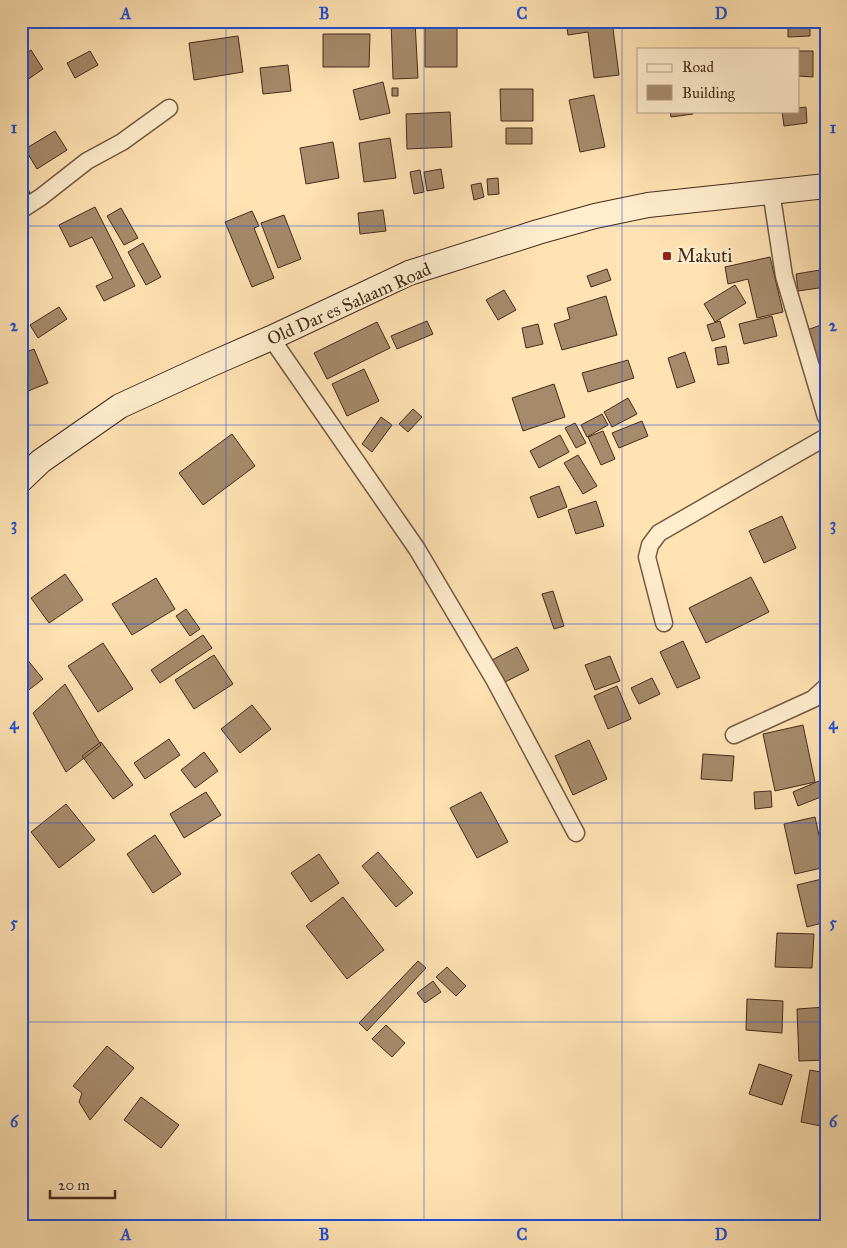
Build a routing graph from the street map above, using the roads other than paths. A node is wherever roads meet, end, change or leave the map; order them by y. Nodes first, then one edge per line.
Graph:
1 (169, 108) dead end
2 (826, 186) edge
3 (771, 191) junction
4 (21, 210) edge
5 (271, 338) junction
6 (826, 417) edge
7 (826, 437) edge
8 (21, 480) edge
9 (664, 623) dead end
10 (826, 687) edge
11 (734, 735) dead end
12 (576, 833) dead end

1 - 4 street
2 - 3 street, Old Dar es Salaam Road
3 - 5 street, Old Dar es Salaam Road
3 - 6 street
5 - 8 street, Old Dar es Salaam Road
5 - 12 street
7 - 9 street
10 - 11 street

